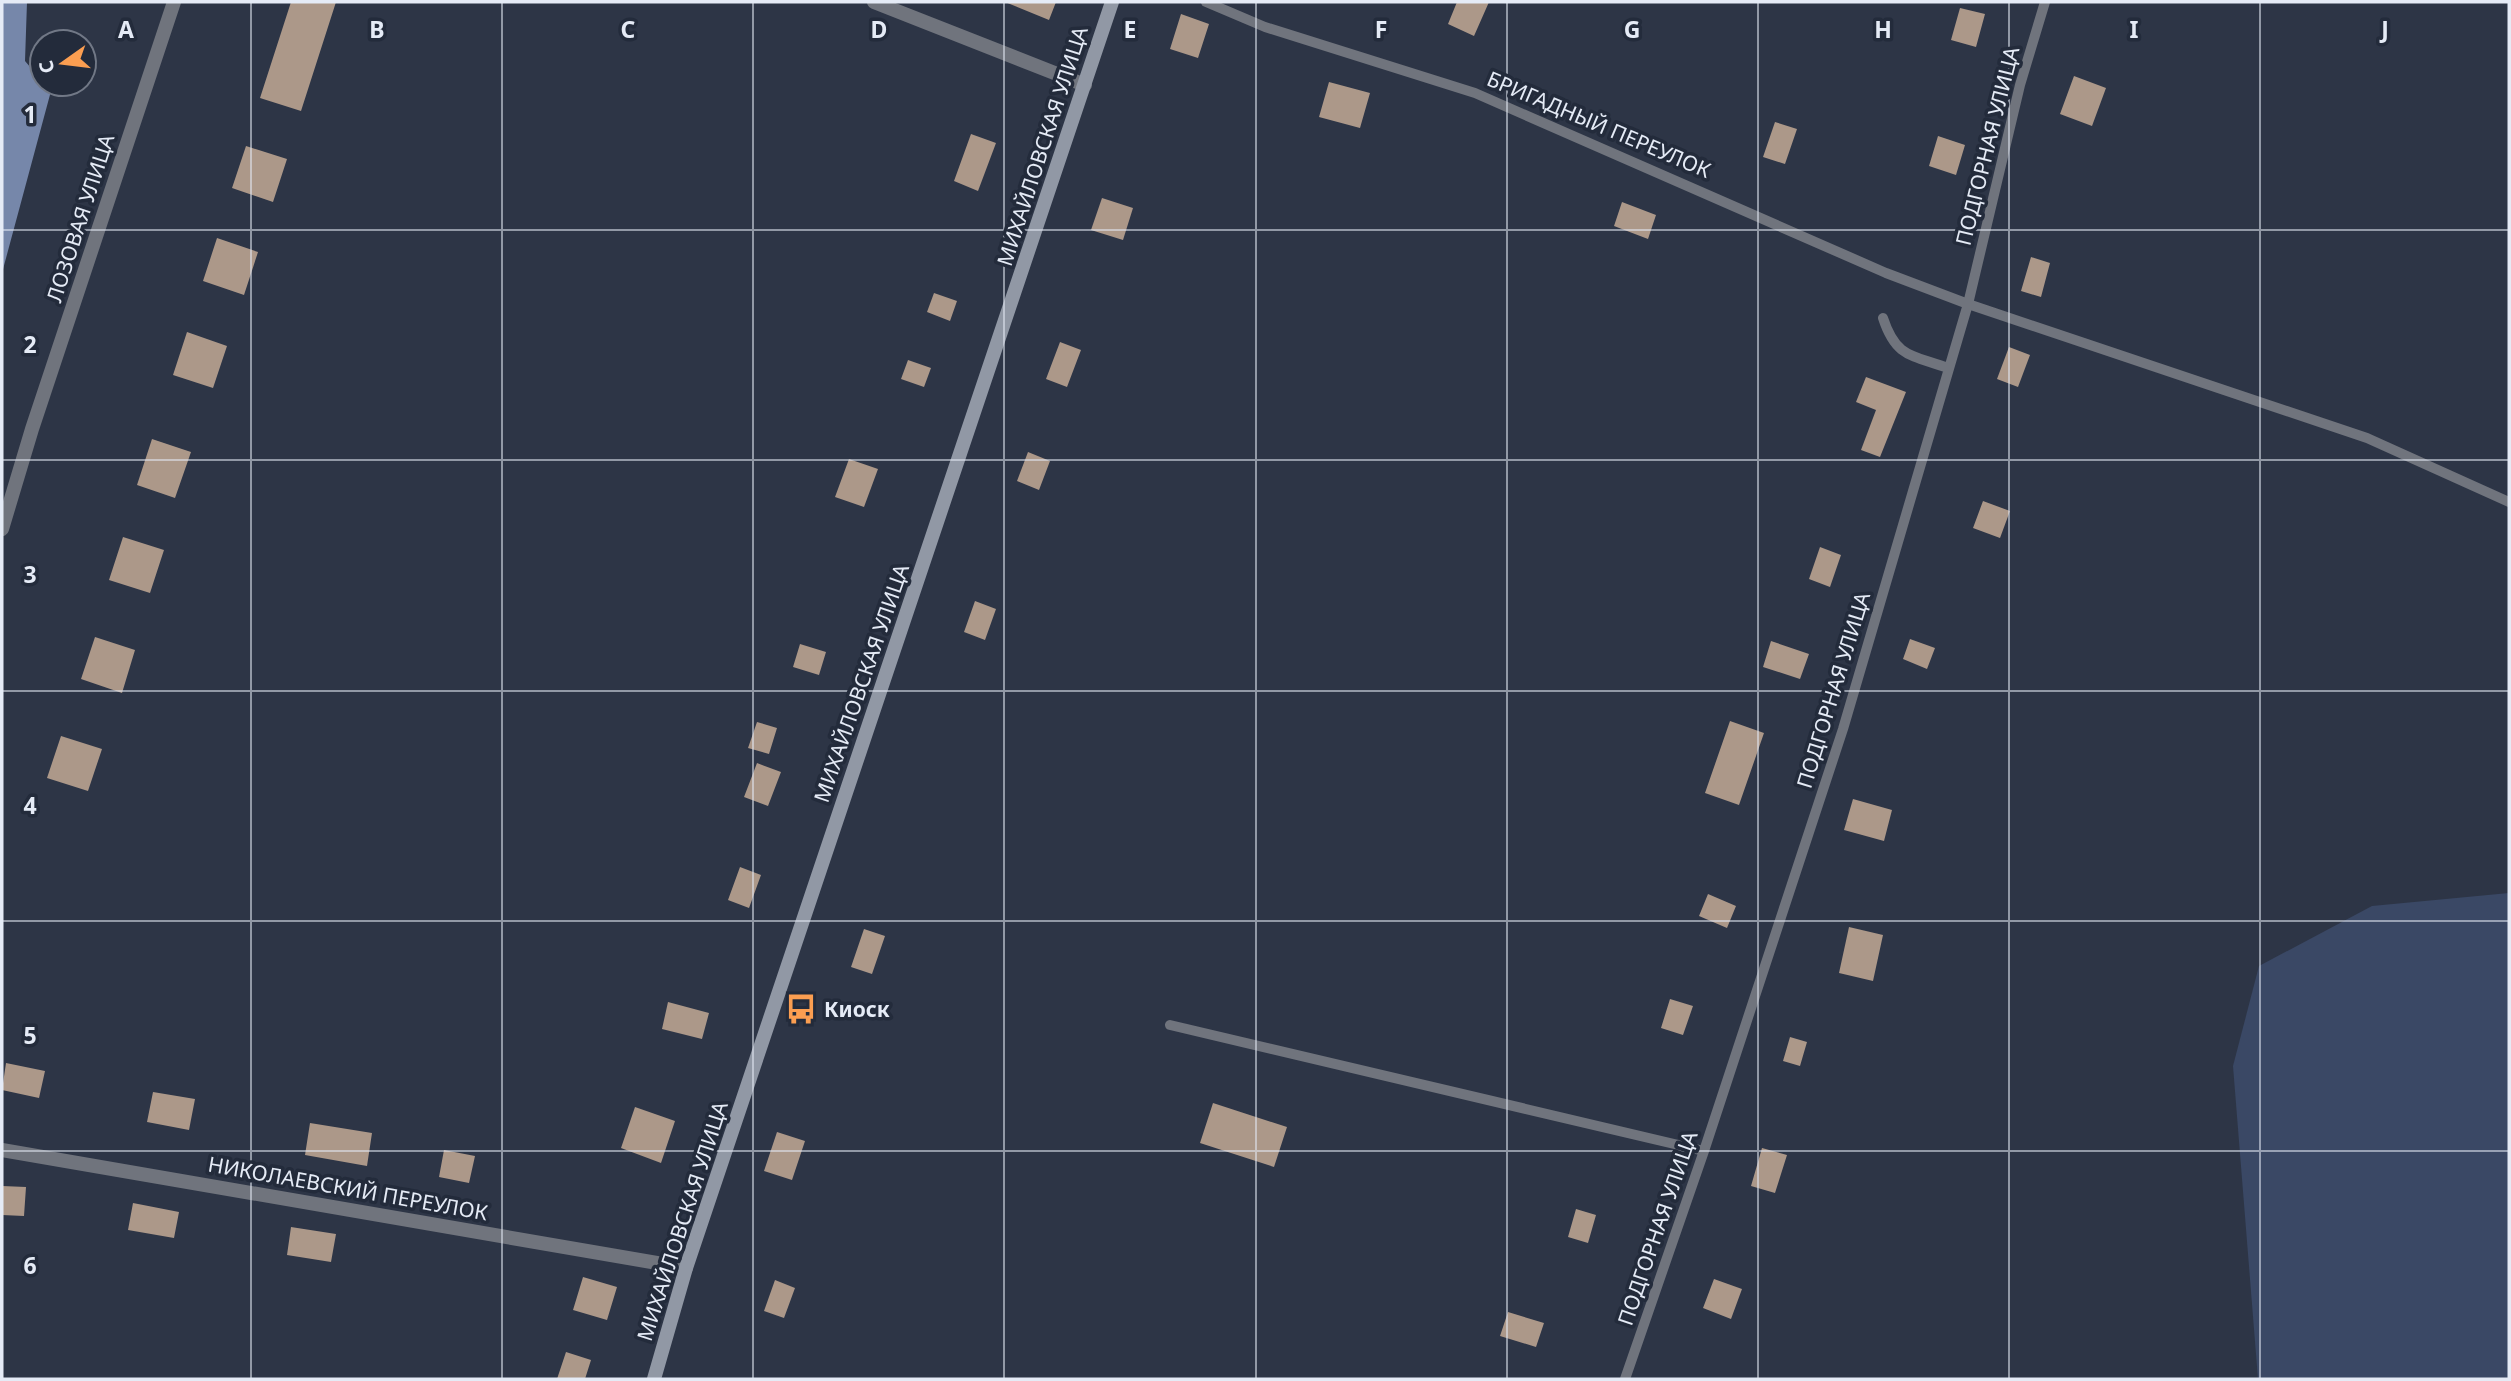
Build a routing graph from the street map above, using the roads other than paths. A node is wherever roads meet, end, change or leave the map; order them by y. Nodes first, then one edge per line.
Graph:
1 (174, 2) edge
2 (874, 2) edge
3 (1112, 2) edge
4 (1206, 2) edge
5 (2045, 2) edge
6 (1085, 85) junction
7 (1968, 304) junction
8 (1883, 318) dead end
9 (1948, 369) junction
10 (2509, 502) edge
11 (2, 529) edge
12 (1170, 1026) dead end
13 (2, 1150) edge
14 (1704, 1152) junction
15 (686, 1268) junction
16 (656, 1379) edge
17 (1625, 1379) edge

1 - 11 street, ЛОЗОВАЯ УЛИЦА
2 - 6 street
3 - 6 street, МИХАЙЛОВСКАЯ УЛИЦА
4 - 7 lane, БРИГАДНЫЙ ПЕРЕУЛОК
5 - 7 lane, ПОДГОРНАЯ УЛИЦА
6 - 15 street, МИХАЙЛОВСКАЯ УЛИЦА
7 - 9 lane, ПОДГОРНАЯ УЛИЦА
7 - 10 lane, БРИГАДНЫЙ ПЕРЕУЛОК
8 - 9 lane
9 - 14 lane, ПОДГОРНАЯ УЛИЦА
12 - 14 lane
13 - 15 street, НИКОЛАЕВСКИЙ ПЕРЕУЛОК
14 - 17 lane, ПОДГОРНАЯ УЛИЦА
15 - 16 street, МИХАЙЛОВСКАЯ УЛИЦА

